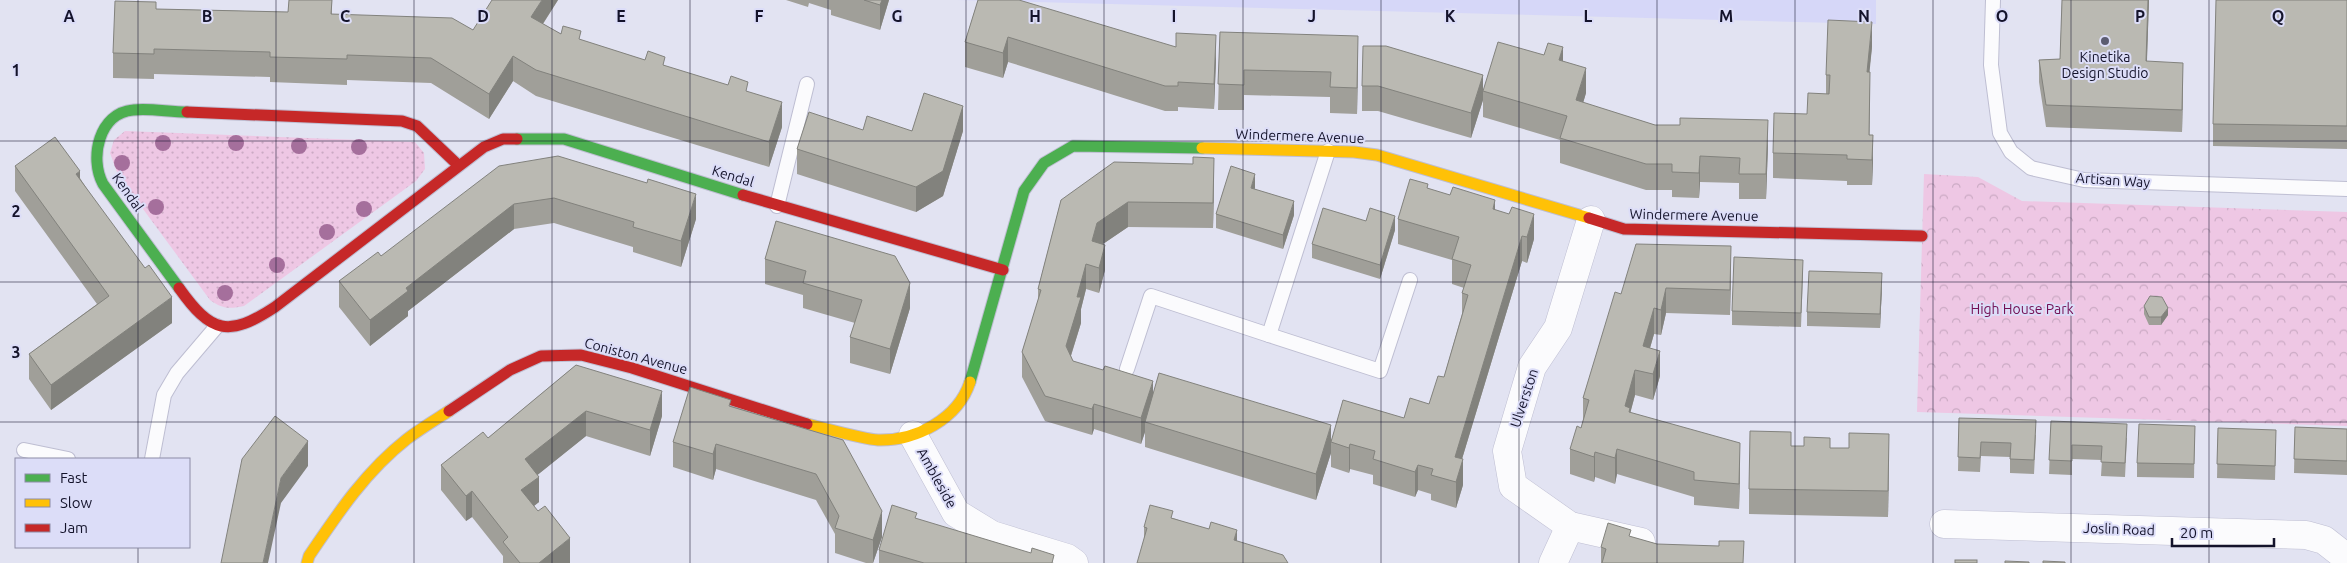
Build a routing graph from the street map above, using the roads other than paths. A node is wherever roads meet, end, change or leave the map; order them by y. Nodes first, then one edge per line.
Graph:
1 (1993, 0) edge
2 (807, 84) dead end
3 (1328, 152) junction
4 (458, 165) junction
5 (2347, 189) edge
6 (777, 206) junction
7 (1591, 220) junction
8 (1922, 236) dead end
9 (1003, 270) junction
10 (1410, 280) dead end
11 (217, 326) junction
12 (1268, 335) junction
13 (1127, 369) dead end
14 (913, 435) junction
15 (24, 450) dead end
16 (63, 458) edge
17 (152, 458) edge
18 (1944, 524) dead end
19 (1570, 526) junction
20 (1647, 544) edge
21 (2347, 558) edge
22 (307, 563) edge
23 (1074, 563) edge
24 (1553, 563) edge

1 - 5 lane, Artisan Way
2 - 6 lane
3 - 7 street, Windermere Avenue
3 - 9 street, Windermere Avenue
3 - 12 lane
4 - 6 street, Kendal
4 - 11 street, Kendal
4 - 11 street, Kendal
6 - 9 street, Kendal
7 - 8 street, Windermere Avenue
7 - 19 street, Ulverston
9 - 14 street, Windermere Avenue
10 - 12 lane
11 - 17 lane
12 - 13 lane
14 - 22 street, Coniston Avenue
14 - 23 street, Ambleside
15 - 16 lane
18 - 21 street, Joslin Road
19 - 20 street, Ulverston
19 - 24 street

